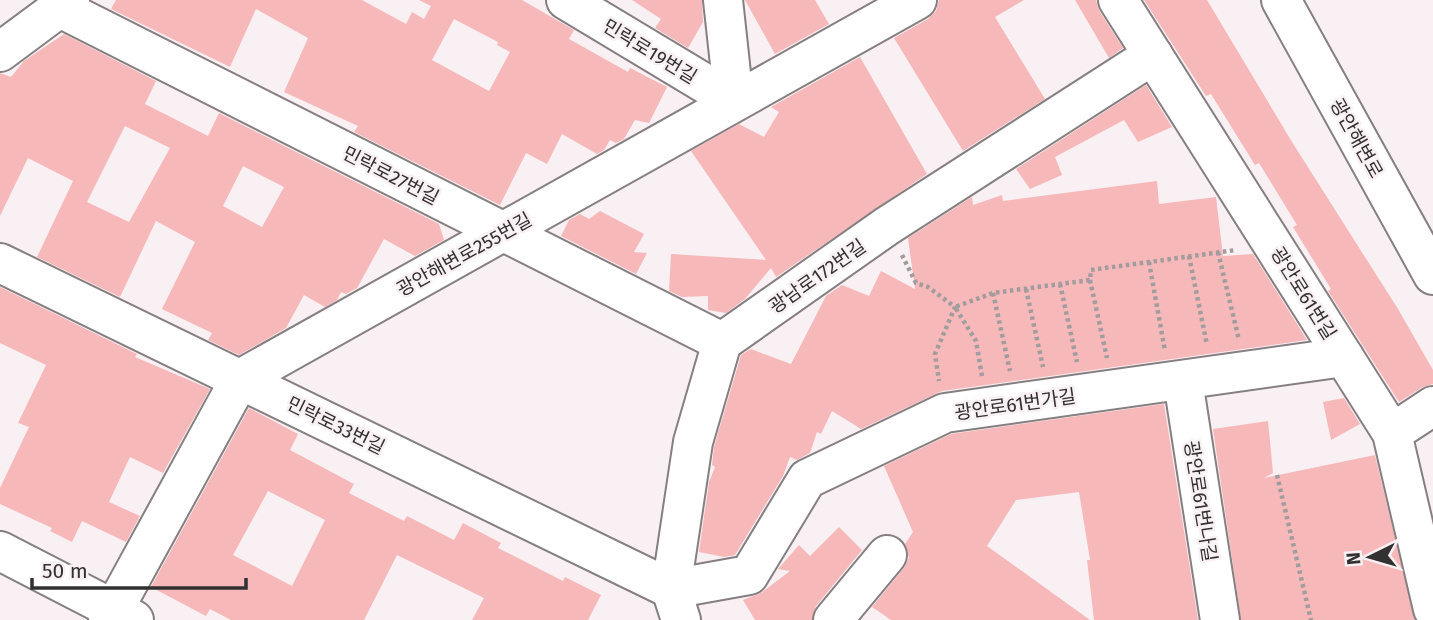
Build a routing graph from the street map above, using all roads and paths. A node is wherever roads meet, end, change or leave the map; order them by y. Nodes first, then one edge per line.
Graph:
1 (566, 0) edge
2 (723, 0) edge
3 (917, 0) edge
4 (1118, 0) edge
5 (1281, 0) edge
6 (63, 3) edge
7 (0, 52) edge
8 (1153, 55) junction
9 (734, 101) junction
10 (887, 226) junction
11 (504, 232) junction
12 (1273, 244) junction
13 (1218, 252) junction
14 (1189, 256) junction
15 (1149, 262) junction
16 (0, 263) edge
17 (1433, 275) edge
18 (1090, 280) junction
19 (1060, 284) junction
20 (1026, 289) junction
21 (993, 293) junction
22 (955, 307) junction
23 (722, 342) junction
24 (1344, 357) junction
25 (1203, 378) junction
26 (240, 379) junction
27 (1050, 399) junction
28 (1433, 406) edge
29 (945, 413) junction
30 (1392, 433) junction
31 (1277, 475) dead end
32 (0, 551) edge
33 (887, 555) dead end
34 (676, 605) edge
35 (1433, 610) edge
36 (119, 616) edge
37 (832, 620) edge
38 (1220, 620) edge
39 (1311, 620) edge

1 - 9 street, 민락로19번길
2 - 9 street
3 - 9 street, 광안해변로255번길
4 - 8 street, 광안로61번길
5 - 17 street, 광안해변로
6 - 7 street
6 - 11 street, 민락로27번길
8 - 10 street, 광남로172번길
8 - 12 street, 광안로61번길
9 - 11 street, 광안해변로255번길
10 - 22 path
10 - 23 street, 광남로172번길
11 - 23 street, 민락로27번길
11 - 26 street, 광안해변로255번길
12 - 13 path
12 - 24 street, 광안로61번길
13 - 14 path
13 - 25 path
14 - 15 path
14 - 25 path
15 - 18 path
15 - 25 path
16 - 26 street, 민락로33번길
18 - 19 path
18 - 27 path
19 - 20 path
19 - 27 path
20 - 21 path
20 - 27 path
21 - 22 path
21 - 27 path
22 - 27 path
22 - 29 path
23 - 34 street
24 - 25 street, 광안로61번가길
24 - 30 street, 광안로61번길
25 - 27 street, 광안로61번가길
25 - 38 street, 광안로61번나길
26 - 34 street, 민락로33번길
26 - 36 street
27 - 29 street, 광안로61번가길
28 - 30 street
29 - 34 street, 광안로61번가길
30 - 35 street, 광안로61번길
31 - 39 path
32 - 36 street
33 - 37 street

